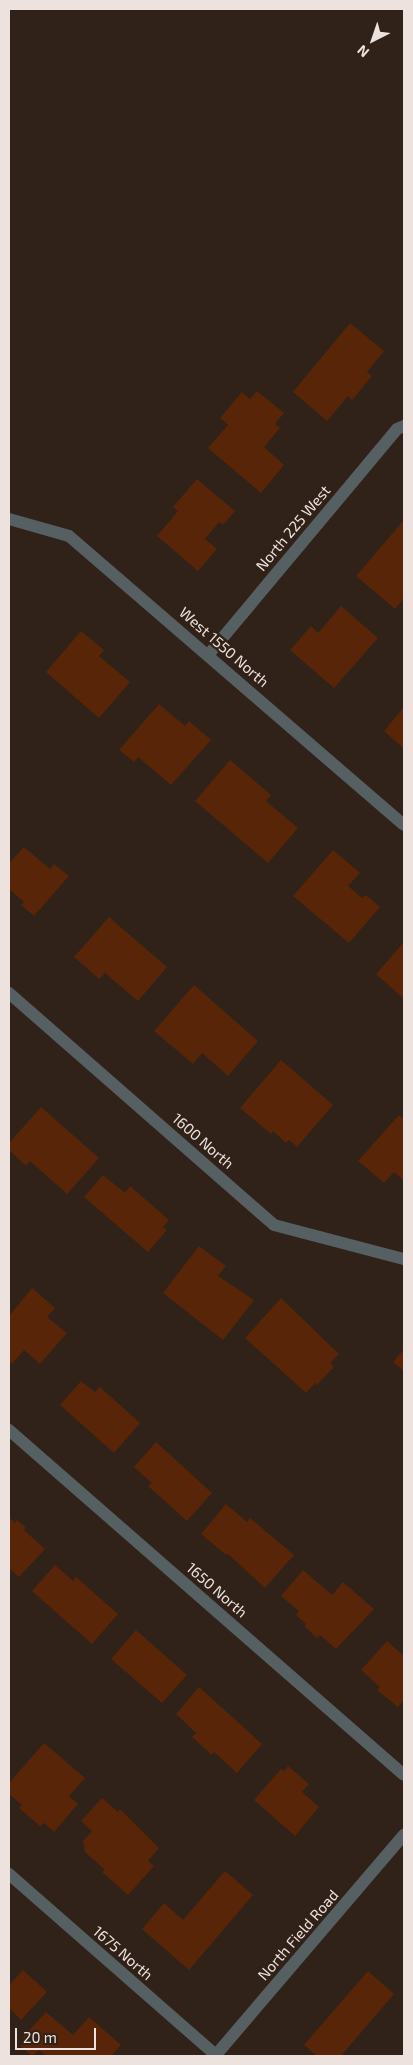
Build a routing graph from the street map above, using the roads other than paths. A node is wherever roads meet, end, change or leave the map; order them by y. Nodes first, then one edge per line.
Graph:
1 (404, 426) edge
2 (9, 519) edge
3 (208, 654) junction
4 (404, 825) edge
5 (9, 993) edge
6 (404, 1259) edge
7 (9, 1430) edge
8 (404, 1775) edge
9 (404, 1835) edge
10 (9, 1874) edge
11 (216, 2056) edge

1 - 3 street, North 225 West
2 - 3 street, West 1550 North
3 - 4 street, West 1550 North
5 - 6 street, 1600 North
7 - 8 street, 1650 North
9 - 11 street, North Field Road
10 - 11 street, 1675 North

